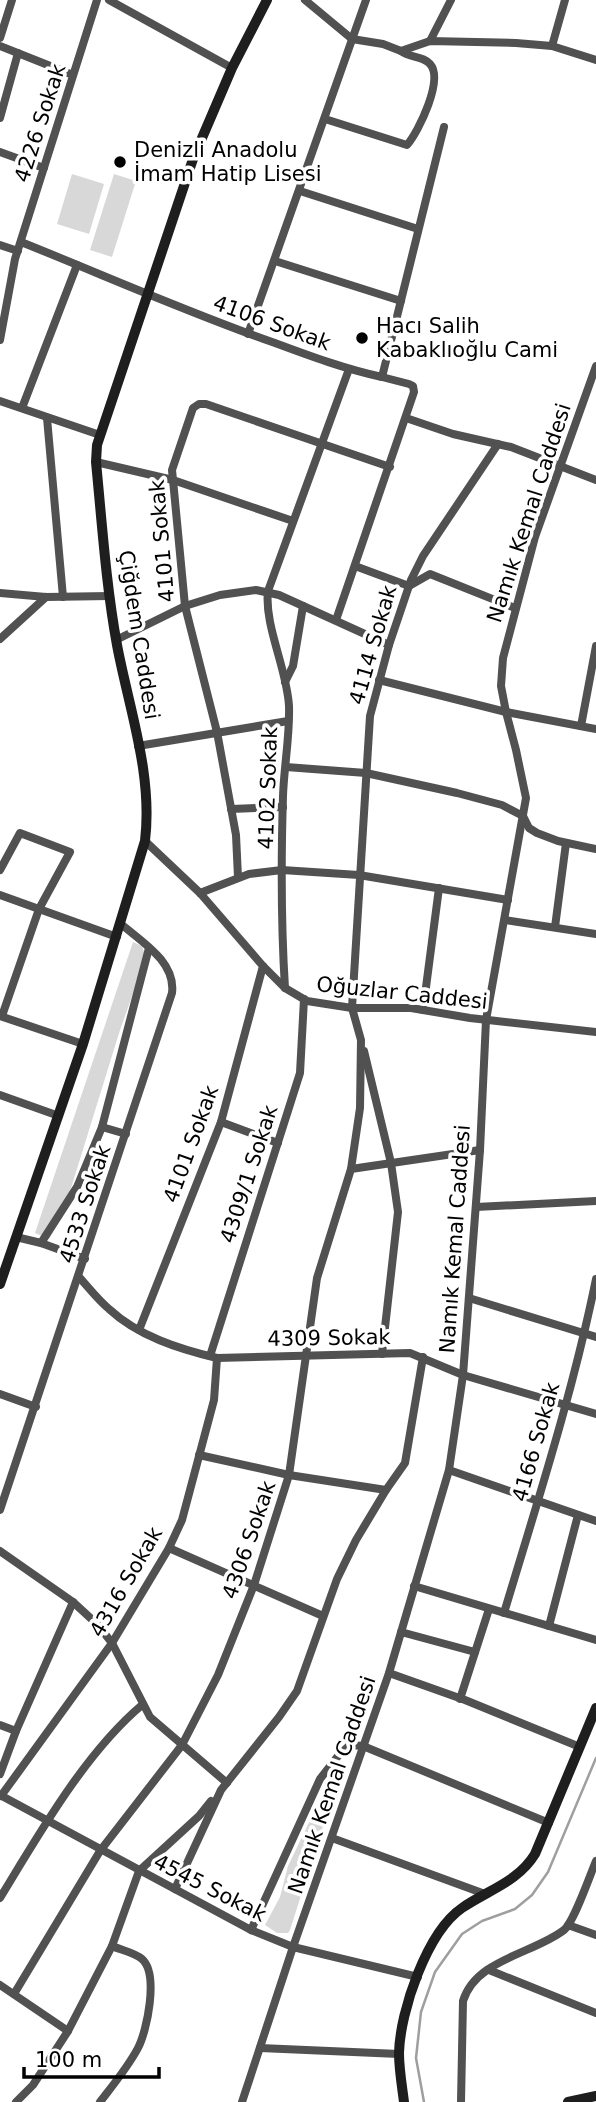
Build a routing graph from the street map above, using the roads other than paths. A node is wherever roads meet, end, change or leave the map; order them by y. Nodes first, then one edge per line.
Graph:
1 (12, 0) edge
2 (97, 0) edge
3 (109, 0) edge
4 (267, 0) edge
5 (305, 0) edge
6 (366, 0) edge
7 (451, 0) edge
8 (565, 0) edge
9 (0, 38) edge
10 (352, 38) junction
11 (430, 41) junction
12 (0, 46) edge
13 (552, 46) junction
14 (401, 51) junction
15 (18, 53) junction
16 (596, 60) edge
17 (232, 68) junction
18 (73, 75) junction
19 (0, 118) edge
20 (325, 119) junction
21 (444, 127) dead end
22 (0, 152) edge
23 (44, 168) junction
24 (300, 191) junction
25 (418, 229) junction
26 (0, 245) edge
27 (19, 247) junction
28 (275, 261) junction
29 (77, 265) junction
30 (147, 295) junction
31 (401, 301) junction
32 (1, 334) edge
33 (248, 334) junction
34 (596, 366) edge
35 (349, 369) junction
36 (382, 377) junction
37 (0, 401) edge
38 (22, 408) junction
39 (47, 418) junction
40 (406, 418) junction
41 (100, 435) junction
42 (498, 444) junction
43 (321, 445) junction
44 (96, 463) junction
45 (561, 466) junction
46 (390, 467) junction
47 (173, 480) junction
48 (596, 480) edge
49 (293, 521) junction
50 (355, 565) junction
51 (409, 586) junction
52 (268, 591) junction
53 (0, 593) edge
54 (110, 596) junction
55 (46, 597) junction
56 (63, 597) junction
57 (185, 606) junction
58 (303, 606) junction
59 (515, 608) junction
60 (336, 620) junction
61 (0, 639) edge
62 (116, 640) junction
63 (389, 645) junction
64 (596, 646) edge
65 (379, 680) junction
66 (285, 682) junction
67 (506, 712) junction
68 (288, 722) junction
69 (581, 726) junction
70 (596, 729) edge
71 (217, 732) junction
72 (138, 746) junction
73 (286, 767) junction
74 (366, 773) junction
75 (283, 807) junction
76 (231, 809) junction
77 (523, 816) junction
78 (145, 841) junction
79 (566, 843) junction
80 (596, 849) edge
81 (0, 870) edge
82 (282, 870) junction
83 (359, 875) junction
84 (238, 877) junction
85 (439, 888) junction
86 (200, 893) junction
87 (0, 895) edge
88 (508, 900) junction
89 (39, 909) junction
90 (505, 920) junction
91 (121, 924) junction
92 (555, 928) junction
93 (596, 934) edge
94 (117, 937) junction
95 (149, 948) junction
96 (263, 966) junction
97 (285, 988) junction
98 (304, 999) junction
99 (352, 1008) junction
100 (423, 1010) junction
101 (1, 1016) edge
102 (486, 1020) junction
103 (596, 1032) edge
104 (361, 1040) junction
105 (83, 1044) junction
106 (0, 1095) edge
107 (59, 1116) junction
108 (221, 1122) junction
109 (102, 1127) junction
110 (127, 1134) junction
111 (278, 1143) junction
112 (481, 1150) junction
113 (391, 1163) junction
114 (351, 1169) junction
115 (596, 1201) edge
116 (476, 1207) junction
117 (16, 1237) junction
118 (41, 1243) junction
119 (5, 1252) edge
120 (85, 1259) junction
121 (79, 1277) junction
122 (596, 1279) edge
123 (0, 1284) edge
124 (469, 1298) junction
125 (139, 1330) junction
126 (585, 1334) junction
127 (596, 1337) edge
128 (382, 1354) junction
129 (213, 1357) junction
130 (305, 1357) junction
131 (423, 1357) junction
132 (463, 1375) junction
133 (0, 1394) edge
134 (565, 1406) junction
135 (36, 1407) junction
136 (596, 1414) edge
137 (199, 1455) junction
138 (449, 1470) junction
139 (289, 1475) junction
140 (386, 1490) junction
141 (537, 1501) junction
142 (0, 1510) edge
143 (578, 1515) junction
144 (596, 1521) edge
145 (169, 1548) junction
146 (0, 1551) edge
147 (254, 1585) junction
148 (414, 1586) junction
149 (73, 1602) junction
150 (489, 1609) junction
151 (504, 1614) junction
152 (324, 1616) junction
153 (549, 1626) junction
154 (401, 1632) junction
155 (596, 1640) edge
156 (112, 1643) junction
157 (475, 1652) junction
158 (389, 1673) junction
159 (460, 1699) junction
160 (142, 1705) junction
161 (596, 1708) edge
162 (0, 1725) edge
163 (16, 1731) junction
164 (182, 1745) junction
165 (363, 1746) junction
166 (580, 1746) junction
167 (0, 1774) edge
168 (224, 1786) junction
169 (1, 1796) edge
170 (47, 1820) junction
171 (549, 1823) junction
172 (332, 1838) junction
173 (100, 1851) junction
174 (596, 1861) edge
175 (139, 1871) junction
176 (175, 1889) junction
177 (485, 1894) junction
178 (0, 1898) edge
179 (569, 1925) junction
180 (251, 1930) junction
181 (596, 1935) edge
182 (112, 1945) junction
183 (293, 1947) junction
184 (489, 1970) junction
185 (418, 1977) junction
186 (0, 1985) edge
187 (14, 1994) junction
188 (596, 2013) edge
189 (68, 2031) junction
190 (260, 2048) junction
191 (399, 2054) junction
192 (596, 2096) edge
193 (19, 2101) edge
194 (100, 2102) edge
195 (242, 2102) edge
196 (404, 2102) edge
197 (461, 2102) edge
198 (568, 2102) edge

1 - 9 street
2 - 18 street, 4226 Sokak
3 - 17 street
4 - 17 street, Çiğdem Caddesi
5 - 10 street
6 - 10 street
7 - 11 street
8 - 13 street
10 - 14 street
10 - 20 street
11 - 13 street
11 - 14 street
12 - 15 street
13 - 16 street
14 - 20 street
15 - 18 street
15 - 19 street
17 - 30 street, Çiğdem Caddesi
18 - 23 street, 4226 Sokak
20 - 24 street
21 - 25 street
22 - 23 street
23 - 27 street, 4226 Sokak
24 - 25 street
24 - 28 street
25 - 31 street
26 - 27 street, 4106 Sokak
27 - 29 street, 4106 Sokak
27 - 32 street, 4226 Sokak
28 - 31 street
28 - 33 street
29 - 30 street, 4106 Sokak
29 - 38 street
30 - 33 street, 4106 Sokak
30 - 41 street, Çiğdem Caddesi
31 - 36 street
33 - 35 street, 4106 Sokak
34 - 45 street, Namık Kemal Caddesi
35 - 36 street, 4106 Sokak
35 - 43 street
36 - 40 street, 4106 Sokak
37 - 38 street
38 - 39 street
39 - 41 street
39 - 56 street
40 - 42 street
40 - 46 street
41 - 44 street, Çiğdem Caddesi
42 - 45 street
42 - 51 street, 4114 Sokak
43 - 46 street, 4101 Sokak
43 - 47 street, 4101 Sokak
43 - 49 street
44 - 47 street
44 - 54 street, Çiğdem Caddesi
45 - 48 street
45 - 59 street, Namık Kemal Caddesi
46 - 50 street
47 - 49 street
47 - 57 street, 4101 Sokak
49 - 52 street
50 - 51 street
50 - 60 street
51 - 59 street
51 - 63 street, 4114 Sokak
52 - 57 street
52 - 58 street
52 - 66 street, 4102 Sokak
53 - 55 street
54 - 56 street
54 - 62 street, Çiğdem Caddesi
55 - 56 street
55 - 61 street
57 - 62 street
57 - 71 street, 4101 Sokak
58 - 60 street
58 - 66 street
59 - 67 street, Namık Kemal Caddesi
60 - 63 street
62 - 72 street, Çiğdem Caddesi
63 - 65 street, 4114 Sokak
64 - 69 street
65 - 67 street
65 - 74 street, 4114 Sokak
66 - 68 street, 4102 Sokak
67 - 69 street
67 - 77 street, Namık Kemal Caddesi
68 - 71 street
68 - 73 street, 4102 Sokak
69 - 70 street
71 - 72 street
71 - 76 street, 4101 Sokak
72 - 78 street, Çiğdem Caddesi
73 - 74 street
73 - 75 street, 4102 Sokak
74 - 77 street
74 - 83 street, 4114 Sokak
75 - 76 street
75 - 82 street, 4102 Sokak
76 - 84 street, 4101 Sokak
77 - 79 street
77 - 88 street, Namık Kemal Caddesi
78 - 86 street, Oğuzlar Caddesi
78 - 91 street, Çiğdem Caddesi
79 - 80 street
79 - 92 street
81 - 89 street
82 - 83 street
82 - 84 street
82 - 97 street, 4102 Sokak
83 - 85 street
83 - 99 street, 4114 Sokak
84 - 86 street
85 - 88 street
85 - 100 street
86 - 96 street, Oğuzlar Caddesi
87 - 89 street
88 - 90 street, Namık Kemal Caddesi
89 - 94 street
89 - 101 street
90 - 92 street
90 - 102 street, Namık Kemal Caddesi
91 - 94 street, Çiğdem Caddesi
91 - 95 street, 4533 Sokak
92 - 93 street
94 - 105 street, Çiğdem Caddesi
95 - 109 street
95 - 110 street, 4533 Sokak
96 - 97 street, Oğuzlar Caddesi
96 - 108 street, 4101 Sokak
97 - 98 street, Oğuzlar Caddesi
98 - 99 street, Oğuzlar Caddesi
98 - 111 street, 4309/1 Sokak
99 - 100 street, Oğuzlar Caddesi
99 - 104 street, 4114 Sokak
100 - 102 street, Oğuzlar Caddesi
101 - 105 street
102 - 103 street, Oğuzlar Caddesi
102 - 112 street, Namık Kemal Caddesi
104 - 113 street
104 - 114 street, 4306 Sokak
105 - 107 street, Çiğdem Caddesi
106 - 107 street
107 - 117 street, Çiğdem Caddesi
108 - 111 street
108 - 125 street, 4101 Sokak
109 - 110 street
109 - 118 street
110 - 120 street, 4533 Sokak
111 - 129 street, 4309/1 Sokak
112 - 113 street
112 - 116 street, Namık Kemal Caddesi
113 - 114 street
113 - 128 street
114 - 130 street, 4306 Sokak
115 - 116 street
116 - 124 street, Namık Kemal Caddesi
117 - 118 street
117 - 119 street, Çiğdem Caddesi
118 - 120 street
119 - 123 street, Çiğdem Caddesi
120 - 121 street, 4533 Sokak
121 - 125 street, 4309 Sokak
121 - 135 street, 4533 Sokak
122 - 126 street, 4166 Sokak
124 - 126 street
124 - 132 street, Namık Kemal Caddesi
125 - 129 street, 4309 Sokak
126 - 127 street
126 - 134 street, 4166 Sokak
128 - 130 street, 4309 Sokak
128 - 131 street, 4309 Sokak
129 - 130 street, 4309 Sokak
129 - 137 street, 4316 Sokak
130 - 139 street, 4306 Sokak
131 - 132 street, 4309 Sokak
131 - 140 street
132 - 134 street, 4309 Sokak
132 - 138 street, Namık Kemal Caddesi
133 - 135 street
134 - 136 street, 4309 Sokak
134 - 141 street, 4166 Sokak
135 - 142 street, 4533 Sokak
137 - 139 street
137 - 145 street, 4316 Sokak
138 - 141 street
138 - 148 street, Namık Kemal Caddesi
139 - 140 street
139 - 147 street, 4306 Sokak
140 - 152 street
141 - 143 street
141 - 151 street, 4166 Sokak
143 - 144 street
143 - 153 street
145 - 147 street
145 - 156 street, 4316 Sokak
146 - 149 street
147 - 152 street
147 - 164 street, 4306 Sokak
148 - 150 street
148 - 154 street, Namık Kemal Caddesi
149 - 156 street
149 - 163 street
150 - 151 street
150 - 157 street
151 - 153 street
152 - 168 street
153 - 155 street
154 - 157 street
154 - 158 street, Namık Kemal Caddesi
156 - 160 street
156 - 169 street, 4316 Sokak
157 - 159 street
158 - 159 street
158 - 165 street, Namık Kemal Caddesi
159 - 166 street
160 - 164 street
160 - 170 street
161 - 166 street
162 - 163 street
163 - 167 street
164 - 168 street
164 - 173 street, 4306 Sokak
165 - 171 street
165 - 172 street, Namık Kemal Caddesi
165 - 180 street
166 - 171 street
168 - 175 street
168 - 176 street
169 - 170 street, 4545 Sokak
170 - 173 street, 4545 Sokak
170 - 178 street
171 - 177 street
172 - 177 street
172 - 183 street, Namık Kemal Caddesi
173 - 175 street, 4545 Sokak
173 - 187 street, 4306 Sokak
174 - 179 street
175 - 176 street, 4545 Sokak
175 - 182 street
176 - 180 street, 4545 Sokak
177 - 185 street
179 - 181 street
179 - 184 street
180 - 183 street, 4545 Sokak
182 - 189 street
182 - 194 street
183 - 185 street, 4545 Sokak
183 - 190 street, Namık Kemal Caddesi
184 - 188 street
184 - 197 street
185 - 191 street
186 - 187 street
187 - 189 street
189 - 193 street
190 - 191 street
190 - 195 street, Namık Kemal Caddesi
191 - 196 street
192 - 198 street

